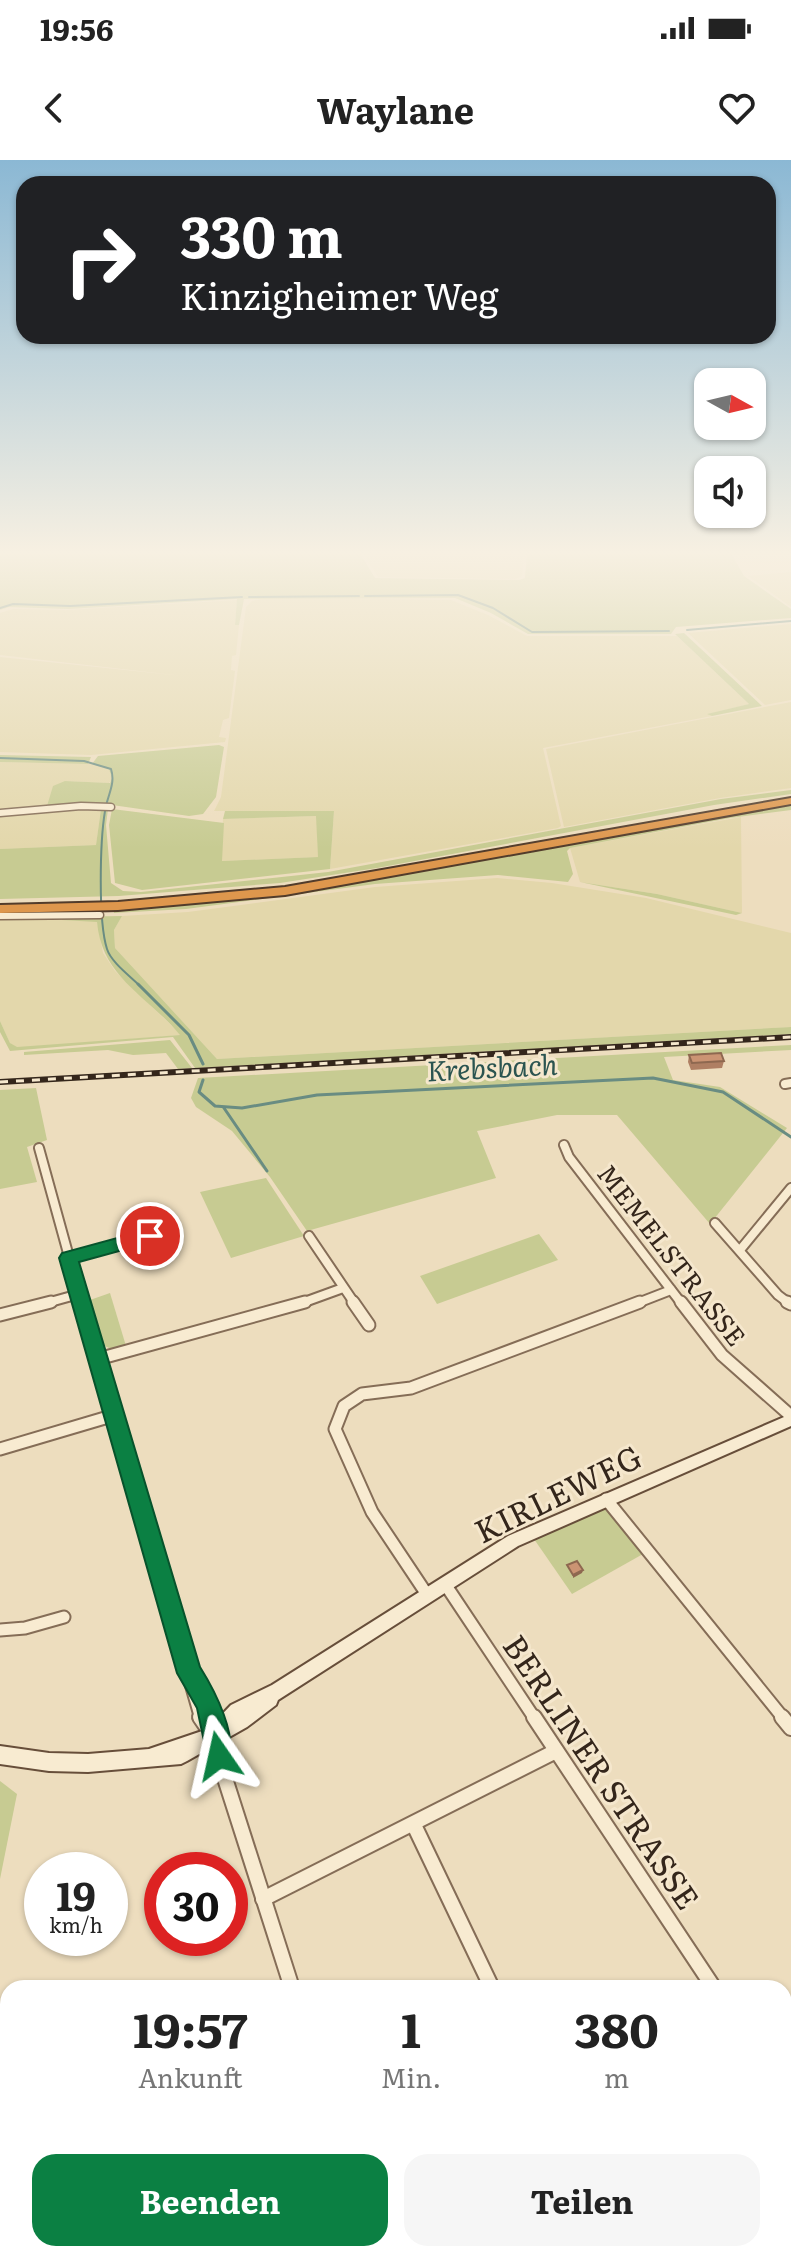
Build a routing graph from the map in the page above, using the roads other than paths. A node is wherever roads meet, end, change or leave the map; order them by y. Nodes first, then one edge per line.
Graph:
1 (791, 799) edge
2 (111, 807) dead end
3 (0, 813) edge
4 (0, 902) edge
5 (95, 908) junction
6 (0, 909) edge
7 (0, 916) edge
8 (564, 1145) dead end
9 (39, 1148) dead end
10 (791, 1188) edge
11 (715, 1223) dead end
12 (309, 1236) dead end
13 (740, 1250) junction
14 (156, 1255) dead end
15 (69, 1258) junction
16 (343, 1288) junction
17 (671, 1290) junction
18 (79, 1294) junction
19 (791, 1304) edge
20 (0, 1315) edge
21 (369, 1325) dead end
22 (98, 1359) junction
23 (115, 1415) junction
24 (791, 1418) edge
25 (0, 1449) edge
26 (606, 1499) junction
27 (445, 1584) junction
28 (428, 1596) junction
29 (64, 1617) dead end
30 (0, 1630) edge
31 (791, 1728) edge
32 (213, 1736) junction
33 (556, 1751) junction
34 (0, 1755) edge
35 (414, 1825) junction
36 (263, 1899) junction
37 (289, 1980) edge
38 (488, 1980) edge
39 (709, 1980) edge

1 - 5 highway
2 - 3 street
4 - 5 highway
5 - 6 highway
5 - 7 street
8 - 17 street, MEMELSTRASSE
9 - 15 street
10 - 13 street
11 - 13 street
12 - 16 street
13 - 19 street
14 - 15 street
15 - 18 street
16 - 21 street
16 - 22 street
17 - 24 street, MEMELSTRASSE
17 - 28 street
18 - 20 street
18 - 22 street
22 - 23 street
23 - 25 street
23 - 32 street
24 - 26 street, KIRLEWEG
26 - 27 street, KIRLEWEG
26 - 31 street
27 - 28 street, KIRLEWEG
27 - 33 street, BERLINER STRASSE
28 - 32 street, KIRLEWEG
29 - 30 street
32 - 34 street, KIRLEWEG
32 - 36 street
33 - 35 street
33 - 39 street, BERLINER STRASSE
35 - 36 street
35 - 38 street
36 - 37 street

